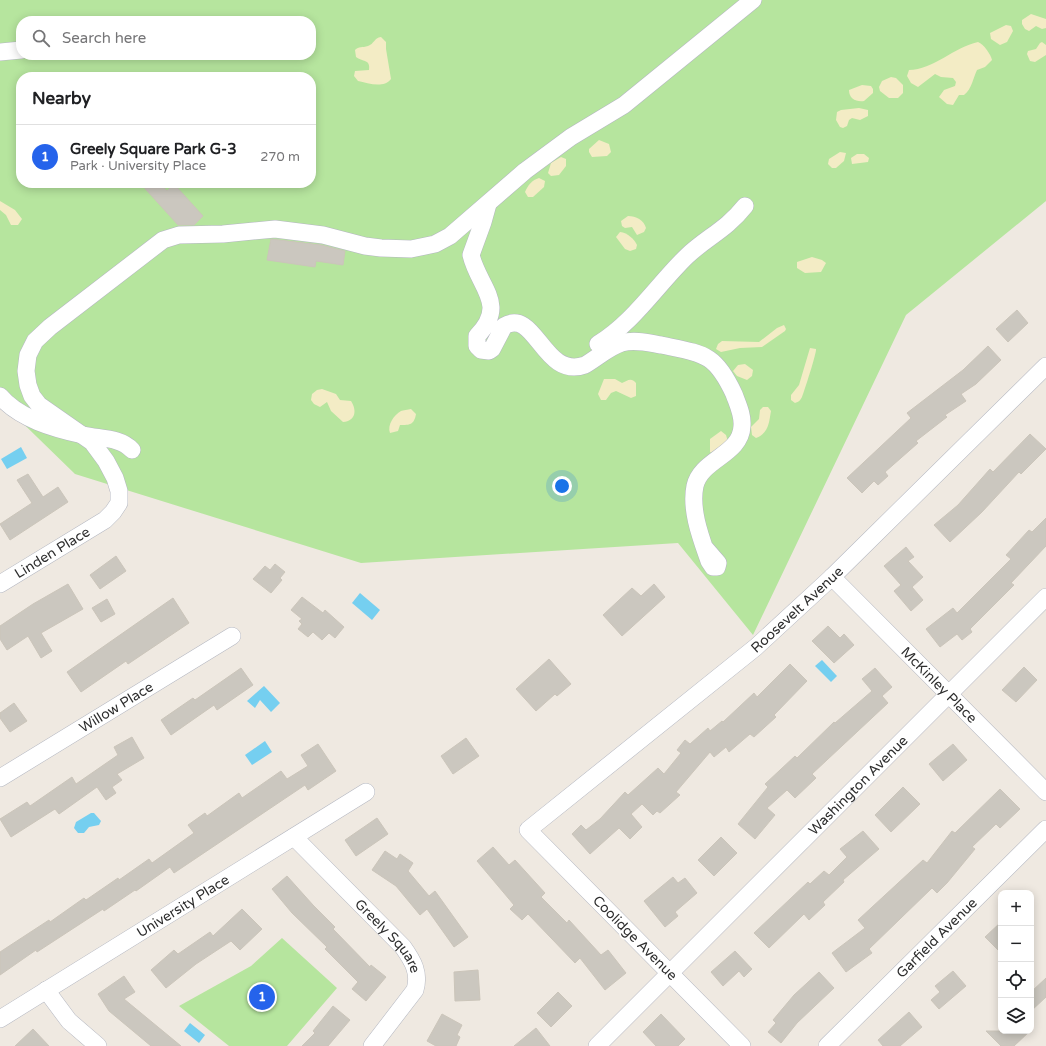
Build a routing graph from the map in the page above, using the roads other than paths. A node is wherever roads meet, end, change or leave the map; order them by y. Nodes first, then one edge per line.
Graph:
1 (753, 0) edge
2 (16, 50) edge
3 (0, 52) edge
4 (488, 204) junction
5 (745, 206) dead end
6 (568, 365) junction
7 (1046, 366) edge
8 (0, 396) edge
9 (82, 435) junction
10 (132, 450) dead end
11 (705, 548) dead end
12 (832, 577) junction
13 (0, 584) edge
14 (1046, 597) edge
15 (232, 636) dead end
16 (948, 694) junction
17 (0, 778) edge
18 (366, 792) dead end
19 (1046, 792) edge
20 (1046, 829) edge
21 (528, 830) joint
22 (294, 837) junction
23 (669, 973) junction
24 (46, 990) junction
25 (0, 1019) edge
26 (98, 1046) edge
27 (372, 1046) edge
28 (597, 1046) edge
29 (742, 1046) edge
30 (827, 1046) edge

1 - 4 street, Linden Place
2 - 3 street
4 - 6 street
4 - 9 street, Linden Place
5 - 6 street
6 - 11 street
7 - 12 street, Roosevelt Avenue
8 - 9 street
9 - 10 street
9 - 13 street, Linden Place
12 - 16 street, McKinley Place
12 - 21 street, Roosevelt Avenue
14 - 16 street, Washington Avenue
15 - 17 street, Willow Place
16 - 19 street, McKinley Place
16 - 23 street, Washington Avenue
18 - 22 street, University Place
20 - 30 street, Garfield Avenue
21 - 23 street, Coolidge Avenue
22 - 24 street, University Place
22 - 27 street, Greely Square
23 - 28 street, Washington Avenue
23 - 29 street, Coolidge Avenue
24 - 25 street, University Place
24 - 26 street

